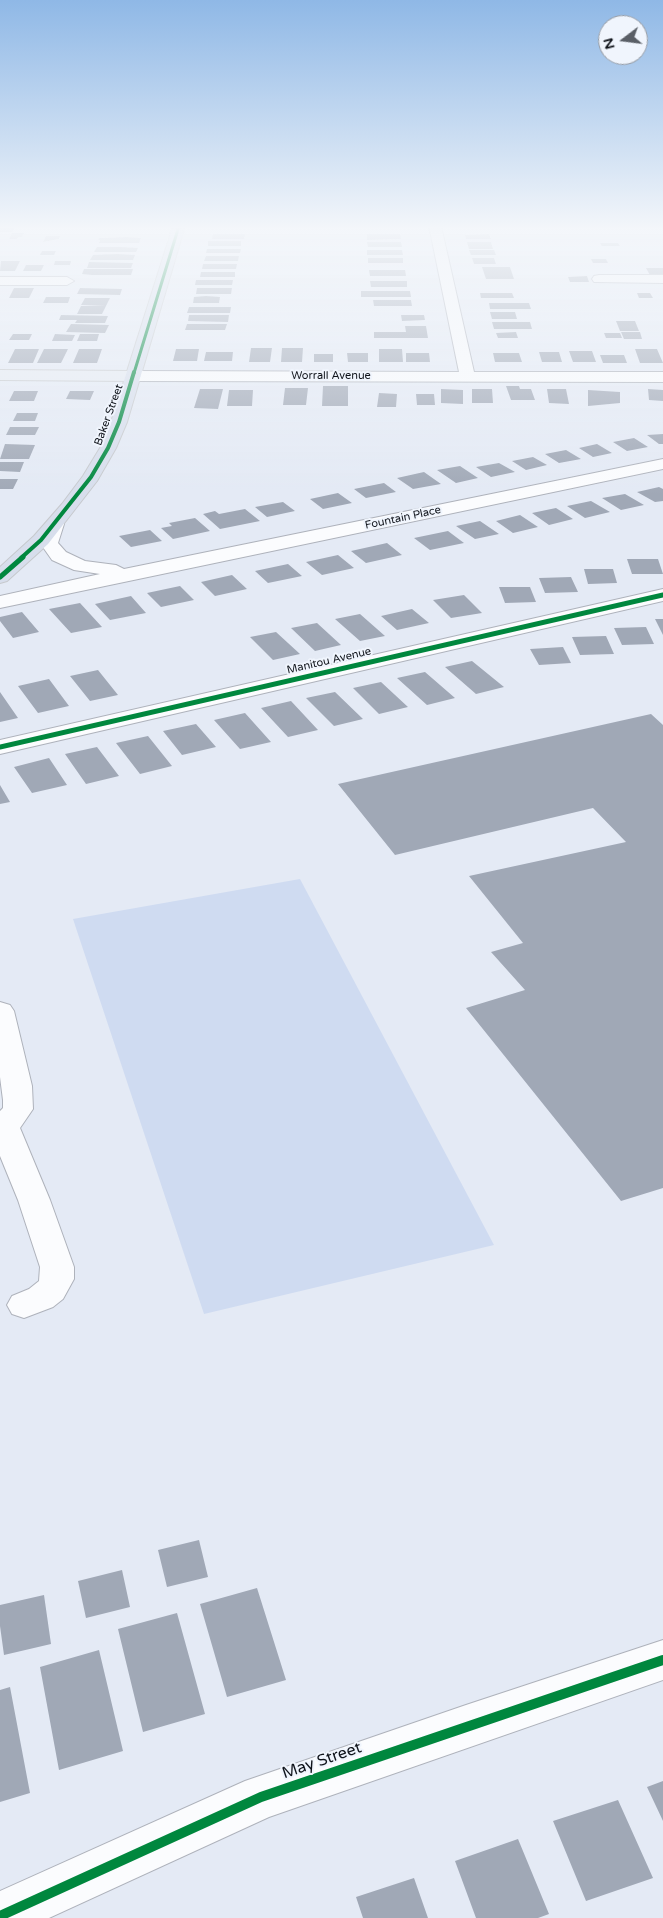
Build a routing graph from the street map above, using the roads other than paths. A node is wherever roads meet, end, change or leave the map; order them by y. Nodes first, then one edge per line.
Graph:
1 (152, 316) edge
2 (454, 316) edge
3 (0, 375) edge
4 (133, 376) junction
5 (467, 376) junction
6 (663, 377) edge
7 (663, 464) edge
8 (55, 524) junction
9 (142, 571) junction
10 (0, 578) edge
11 (663, 595) edge
12 (0, 602) edge
13 (0, 747) edge
14 (0, 1011) edge
15 (1, 1125) edge
16 (24, 1305) dead end
17 (663, 1660) edge
18 (0, 1916) edge

1 - 4 highway, Baker Street
2 - 5 street
3 - 4 main road, Worrall Avenue
4 - 5 street, Worrall Avenue
4 - 8 highway, Baker Street
5 - 6 street, Worrall Avenue
7 - 9 street, Fountain Place
8 - 9 street, Fountain Place
8 - 10 highway, Baker Street
9 - 12 street, Fountain Place
11 - 13 street, Manitou Avenue
14 - 15 street
15 - 16 street
17 - 18 street, May Street

